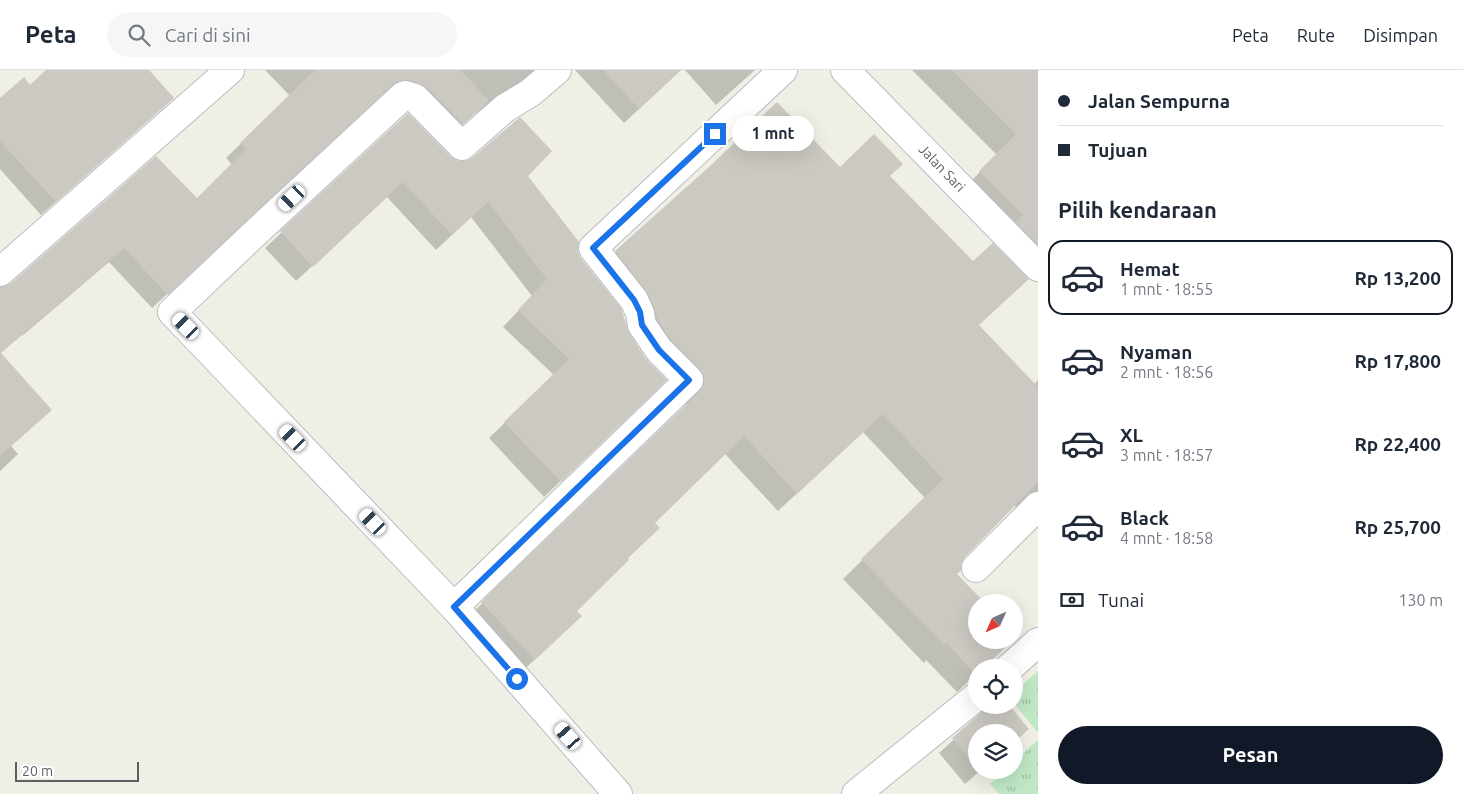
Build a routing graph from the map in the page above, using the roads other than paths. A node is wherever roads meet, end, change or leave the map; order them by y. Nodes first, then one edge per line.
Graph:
1 (230, 70) edge
2 (557, 70) edge
3 (783, 70) edge
4 (845, 70) edge
5 (1038, 267) edge
6 (0, 272) edge
7 (1038, 506) edge
8 (976, 568) dead end
9 (454, 607) junction
10 (1038, 642) edge
11 (1019, 659) edge
12 (968, 703) edge
13 (618, 794) edge
14 (856, 794) edge

1 - 6 street
2 - 9 street
3 - 9 street
4 - 5 street, Jalan Sari
7 - 8 street
9 - 13 street
10 - 11 street
12 - 14 street

